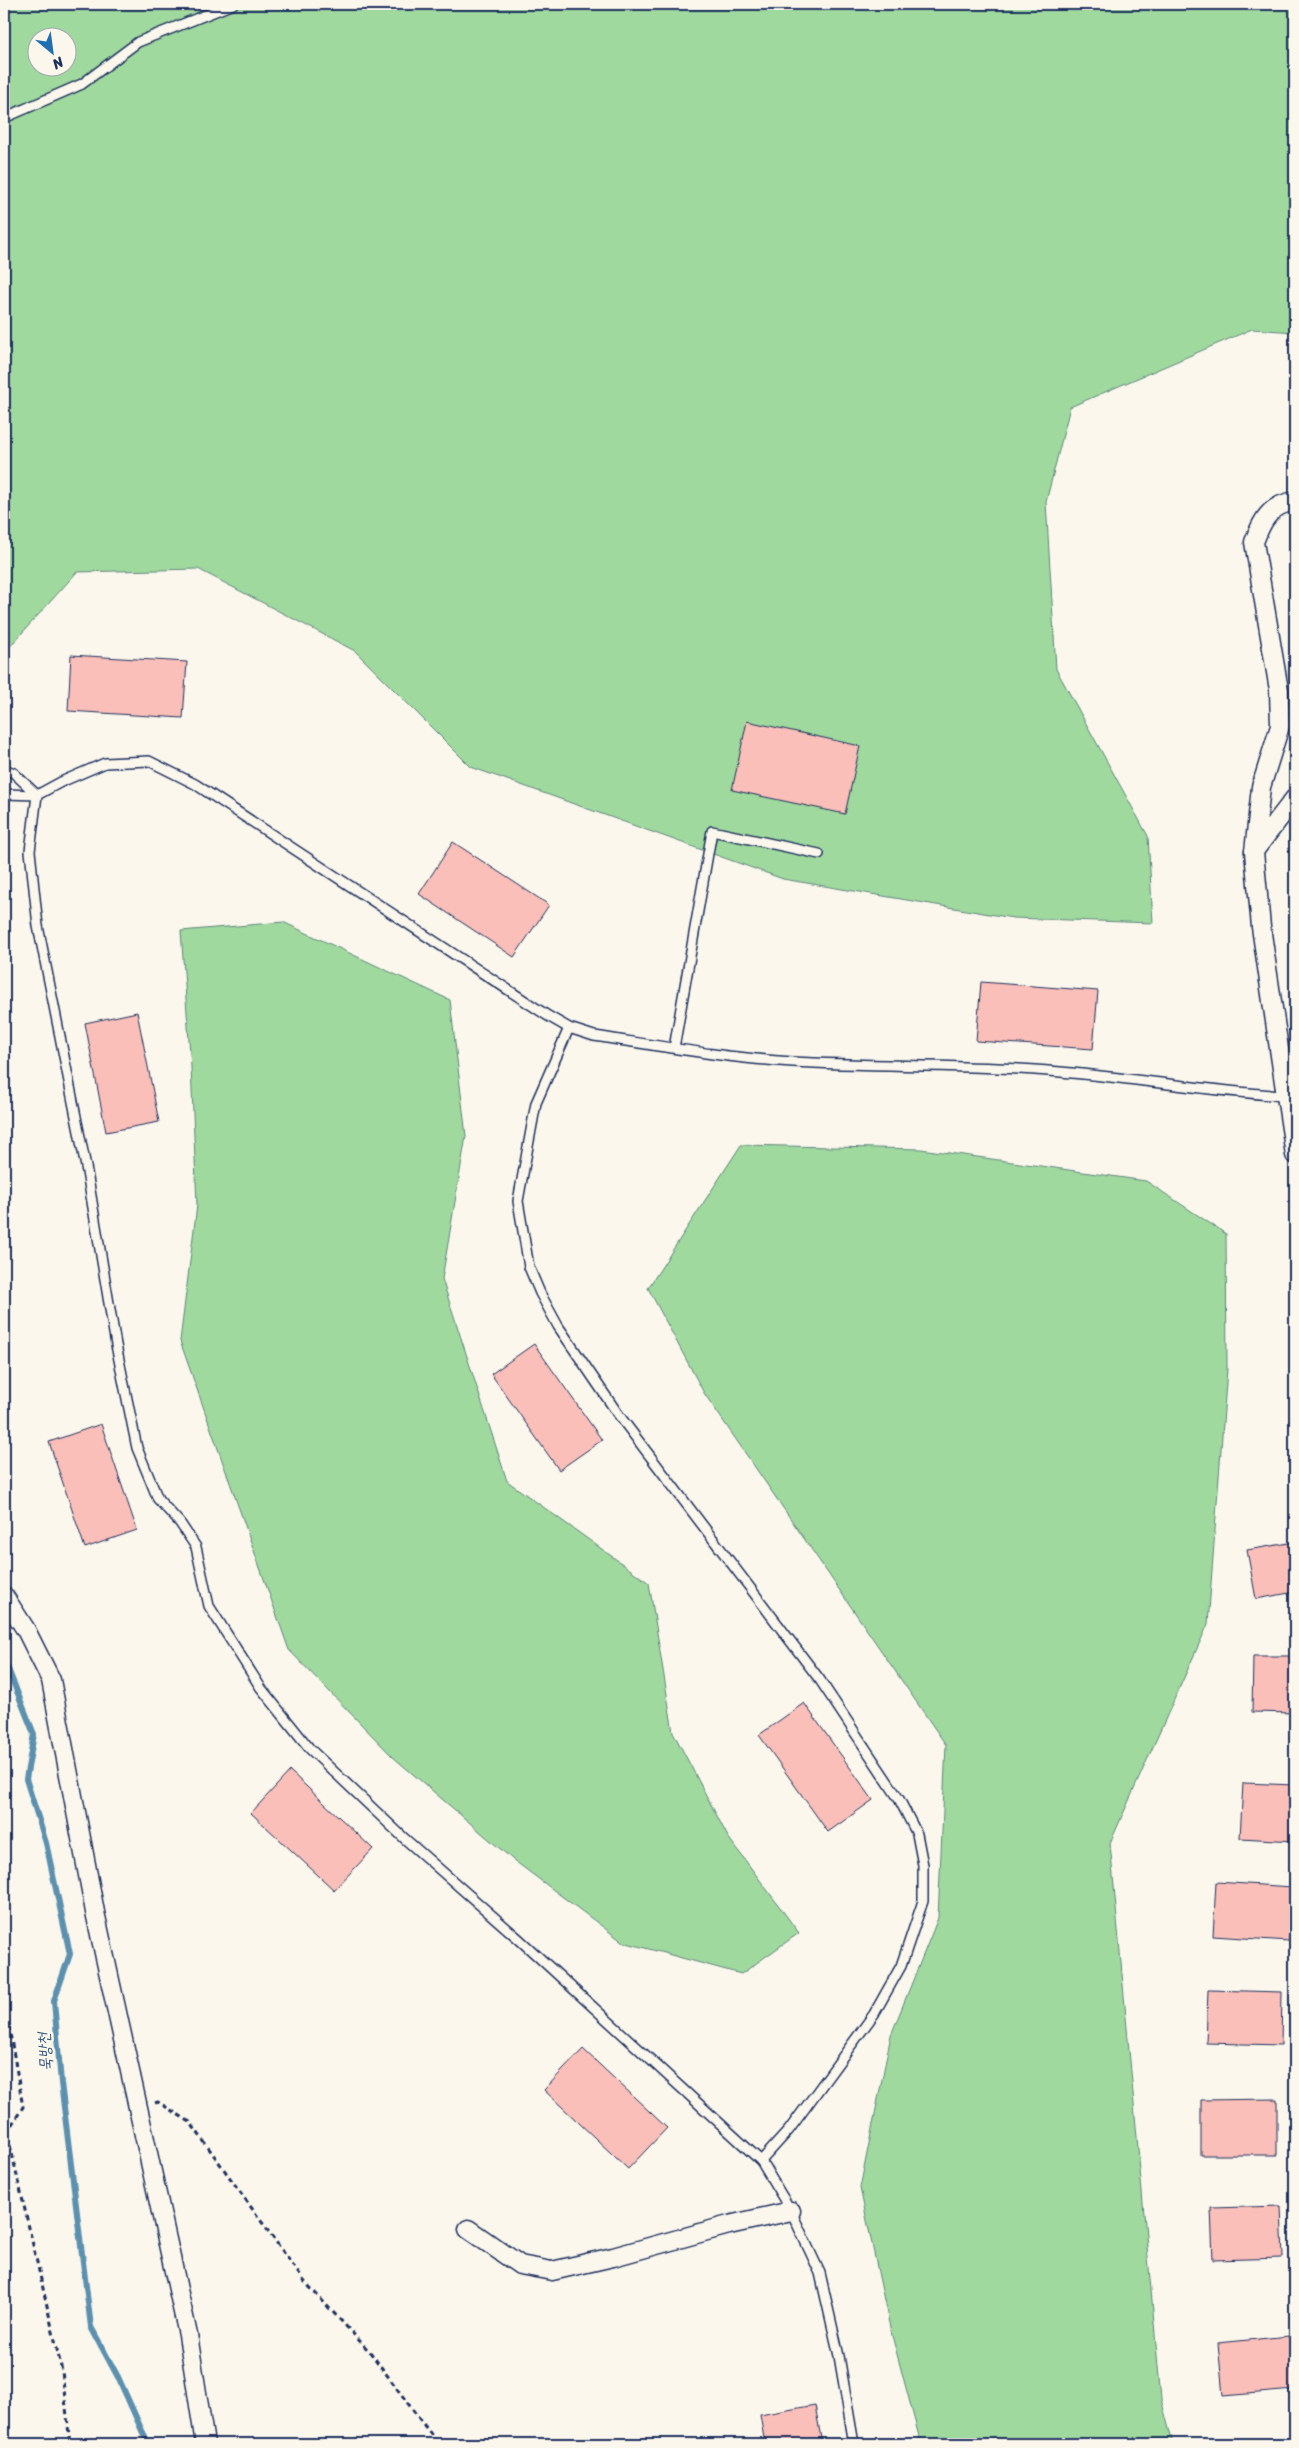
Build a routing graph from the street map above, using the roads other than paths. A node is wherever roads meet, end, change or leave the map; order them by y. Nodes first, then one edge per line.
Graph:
1 (233, 4) edge
2 (4, 118) edge
3 (1295, 502) edge
4 (4, 769) edge
5 (4, 794) edge
6 (37, 795) junction
7 (1295, 798) edge
8 (1254, 852) junction
9 (819, 854) dead end
10 (569, 1028) junction
11 (674, 1048) junction
12 (1291, 1095) edge
13 (1295, 1155) edge
14 (4, 1596) edge
15 (761, 2161) junction
16 (791, 2211) junction
17 (468, 2229) dead end
18 (205, 2444) edge
19 (854, 2444) edge

1 - 2 lane
3 - 8 street
4 - 6 lane
5 - 6 lane
6 - 10 lane
6 - 15 lane
7 - 8 street
8 - 12 street
9 - 11 lane
10 - 11 lane
10 - 15 lane
11 - 12 lane
12 - 13 street
14 - 18 street
15 - 16 lane
16 - 17 street
16 - 19 lane

